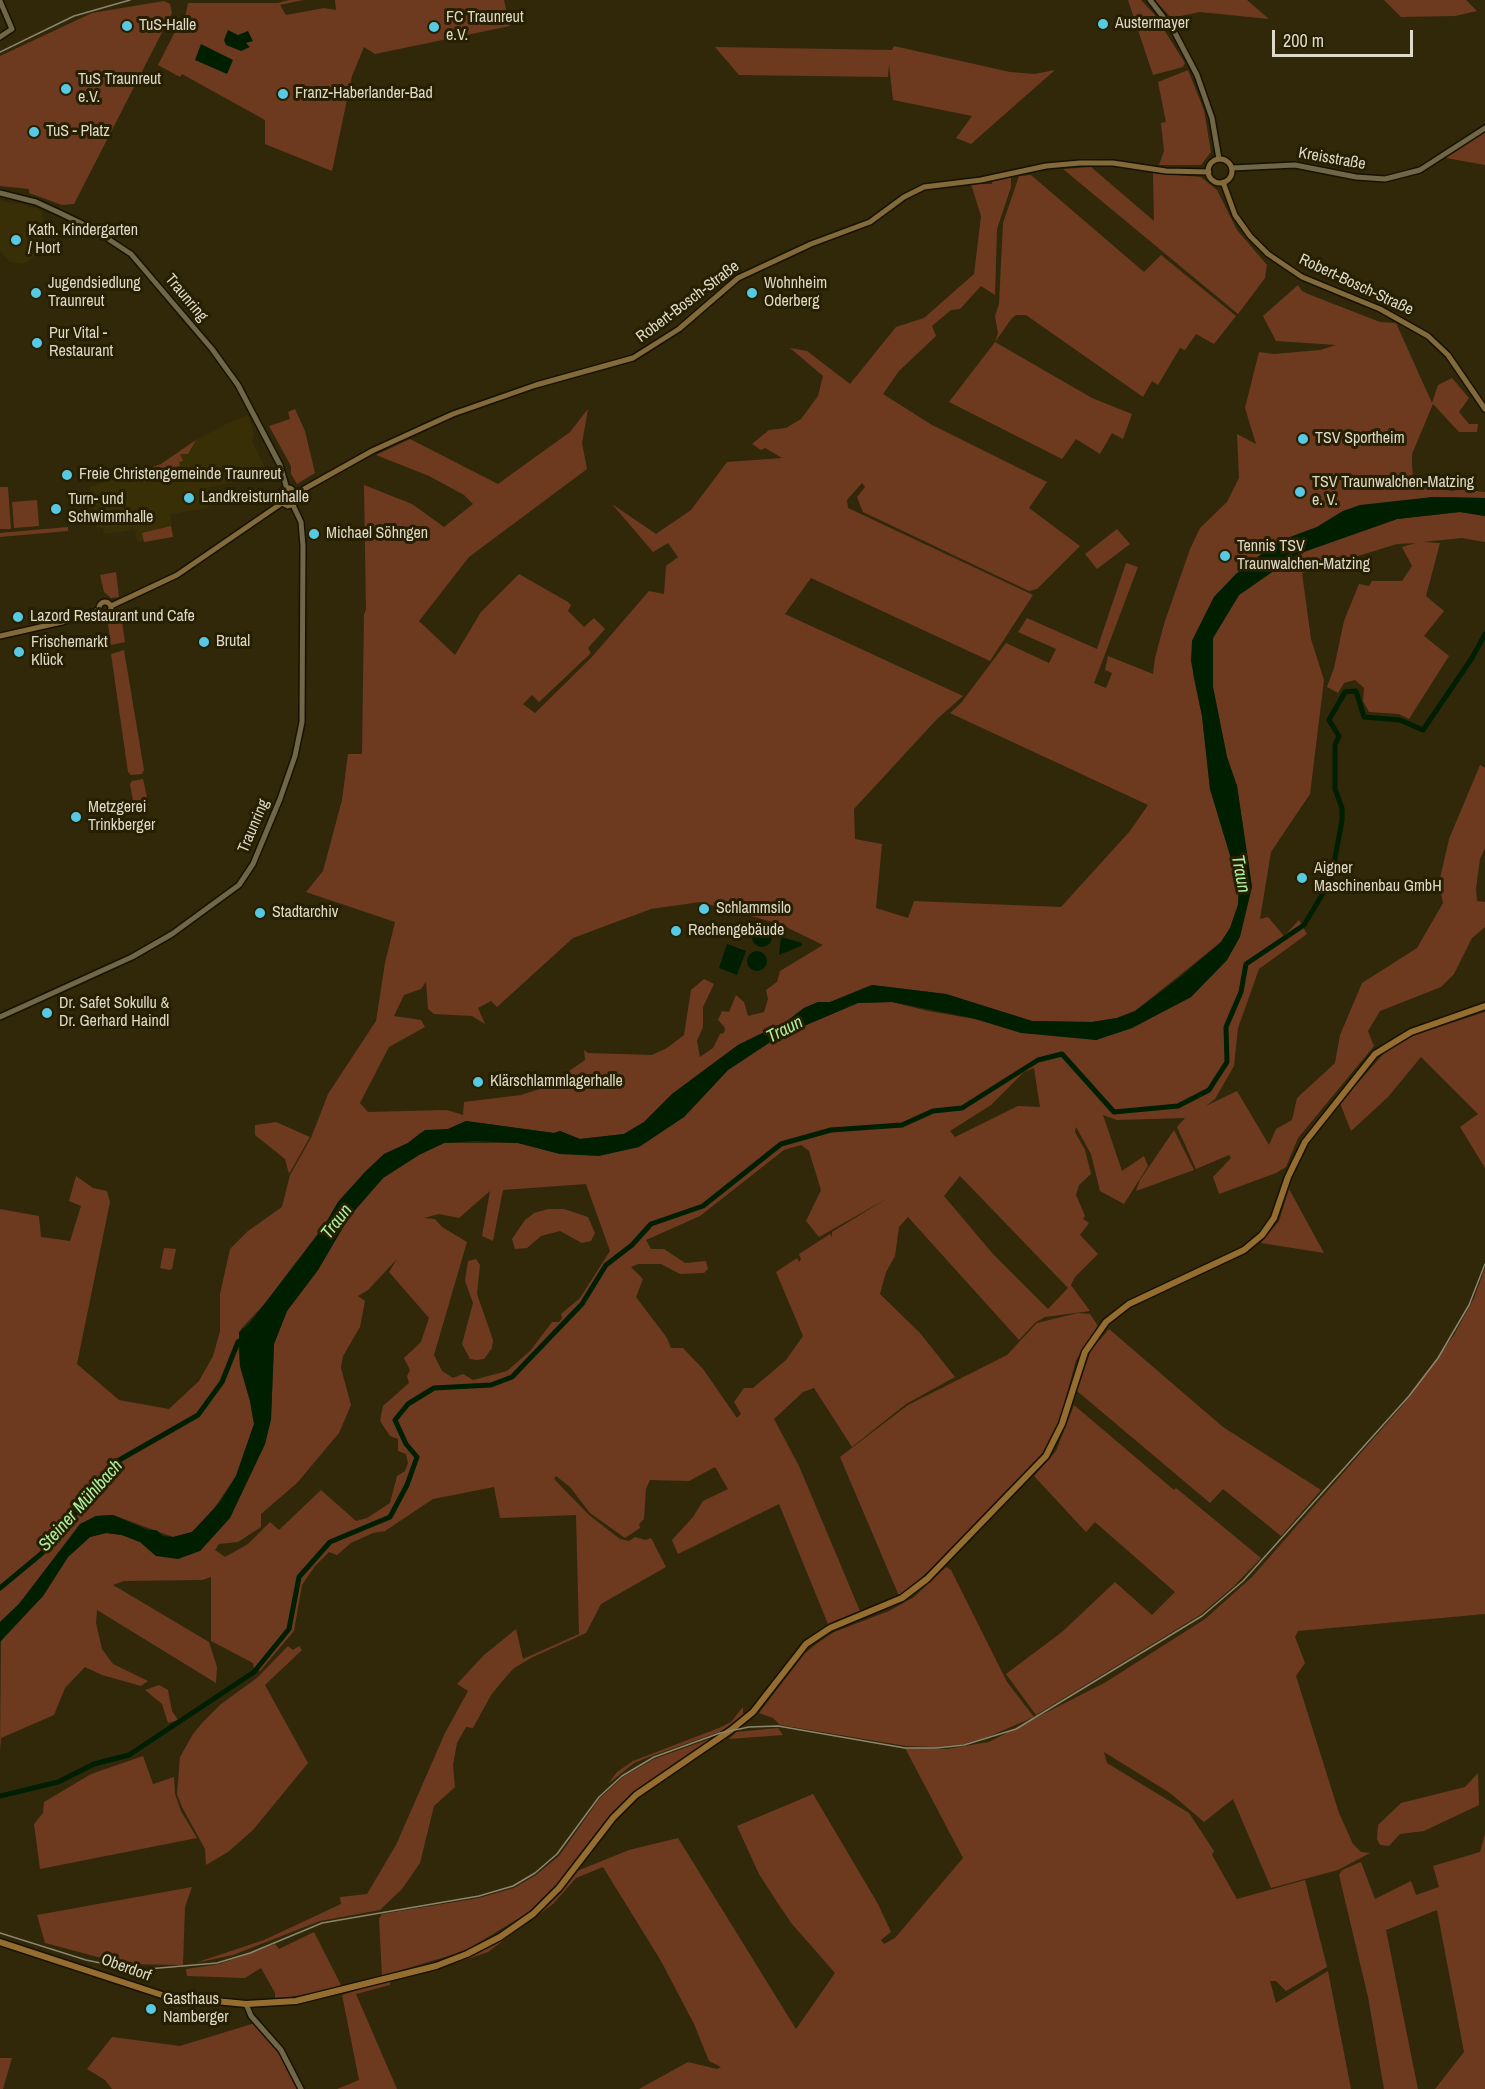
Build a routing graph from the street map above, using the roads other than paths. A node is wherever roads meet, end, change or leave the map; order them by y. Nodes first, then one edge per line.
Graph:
1 (1149, 0) edge
2 (0, 1) edge
3 (0, 37) edge
4 (1485, 128) edge
5 (1219, 159) junction
6 (1232, 168) junction
7 (1209, 172) junction
8 (1223, 182) junction
9 (0, 193) edge
10 (1485, 409) edge
11 (286, 489) junction
12 (297, 493) junction
13 (282, 503) junction
14 (293, 505) junction
15 (0, 636) edge
16 (1485, 1006) edge
17 (0, 1017) edge
18 (0, 1942) edge
19 (246, 2004) junction
20 (301, 2089) edge

1 - 5 street
2 - 3 street
4 - 6 street, Kreisstraße
5 - 6 main road
5 - 7 main road
6 - 8 main road
7 - 8 main road
7 - 12 main road, Robert-Bosch-Straße
8 - 10 main road, Robert-Bosch-Straße
9 - 11 street, Traunring
11 - 12 main road
11 - 13 main road
12 - 14 main road
13 - 14 main road
13 - 15 main road
14 - 17 street, Traunring
16 - 19 main road, Oberdorf
18 - 19 main road, Oberdorf
19 - 20 street

